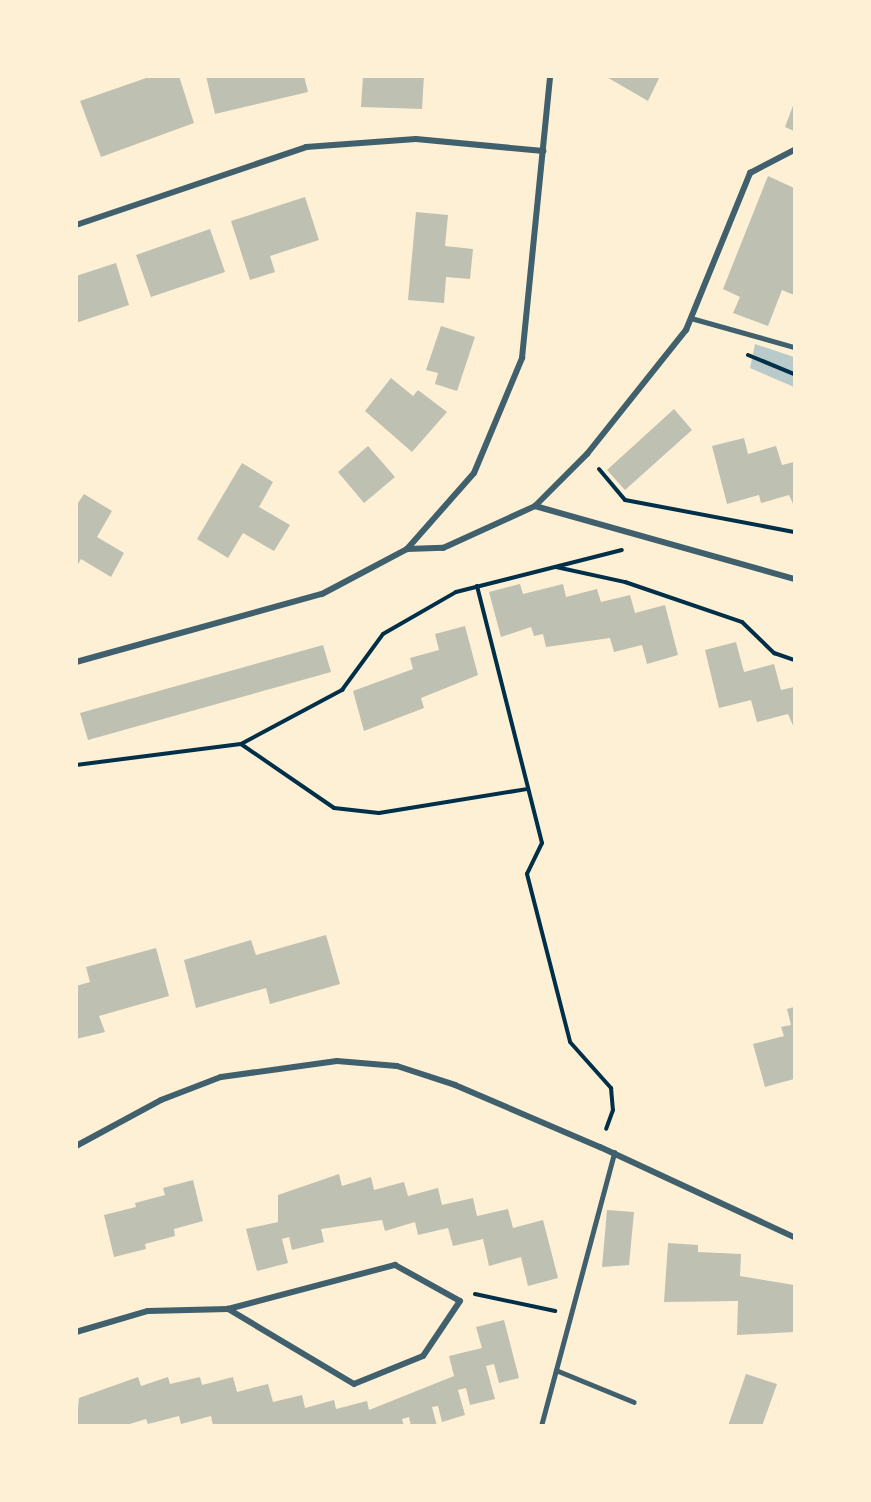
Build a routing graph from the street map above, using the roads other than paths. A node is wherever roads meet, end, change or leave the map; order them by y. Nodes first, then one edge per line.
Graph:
1 (550, 76) edge
2 (795, 150) edge
3 (543, 151) junction
4 (76, 225) edge
5 (691, 318) junction
6 (795, 347) edge
7 (535, 506) junction
8 (407, 549) junction
9 (795, 579) edge
10 (76, 662) edge
11 (76, 1146) edge
12 (614, 1153) junction
13 (795, 1237) edge
14 (228, 1309) junction
15 (76, 1332) edge
16 (556, 1370) junction
17 (634, 1402) dead end
18 (541, 1425) edge

1 - 3 street
2 - 5 street
3 - 4 street
3 - 8 street
5 - 6 lane
5 - 7 street
7 - 8 street
7 - 9 street
8 - 10 street
11 - 12 street
12 - 13 street
12 - 16 lane
14 - 14 street
14 - 15 street
16 - 17 lane
16 - 18 lane

